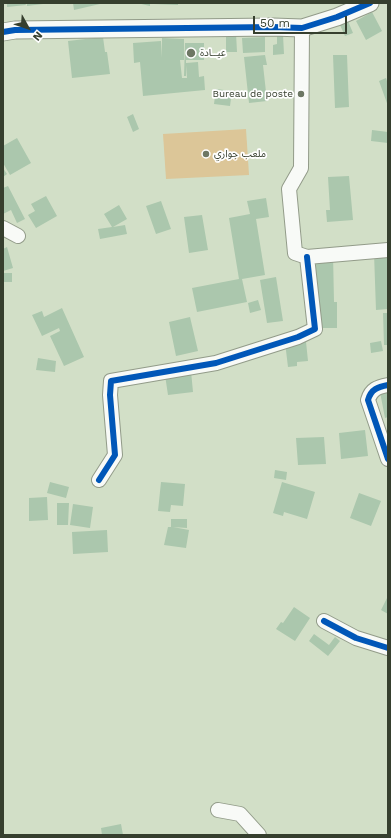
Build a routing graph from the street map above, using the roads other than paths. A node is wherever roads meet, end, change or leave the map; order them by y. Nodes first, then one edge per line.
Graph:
1 (370, 3) edge
2 (302, 28) junction
3 (3, 32) edge
4 (3, 228) edge
5 (18, 236) dead end
6 (388, 250) edge
7 (307, 257) junction
8 (388, 385) edge
9 (388, 459) edge
10 (99, 480) dead end
11 (324, 621) dead end
12 (388, 648) edge
13 (218, 810) dead end
14 (259, 835) edge

1 - 2 street
2 - 3 street
2 - 7 street
4 - 5 street
6 - 7 street
7 - 10 street
8 - 9 street
11 - 12 street
13 - 14 street

